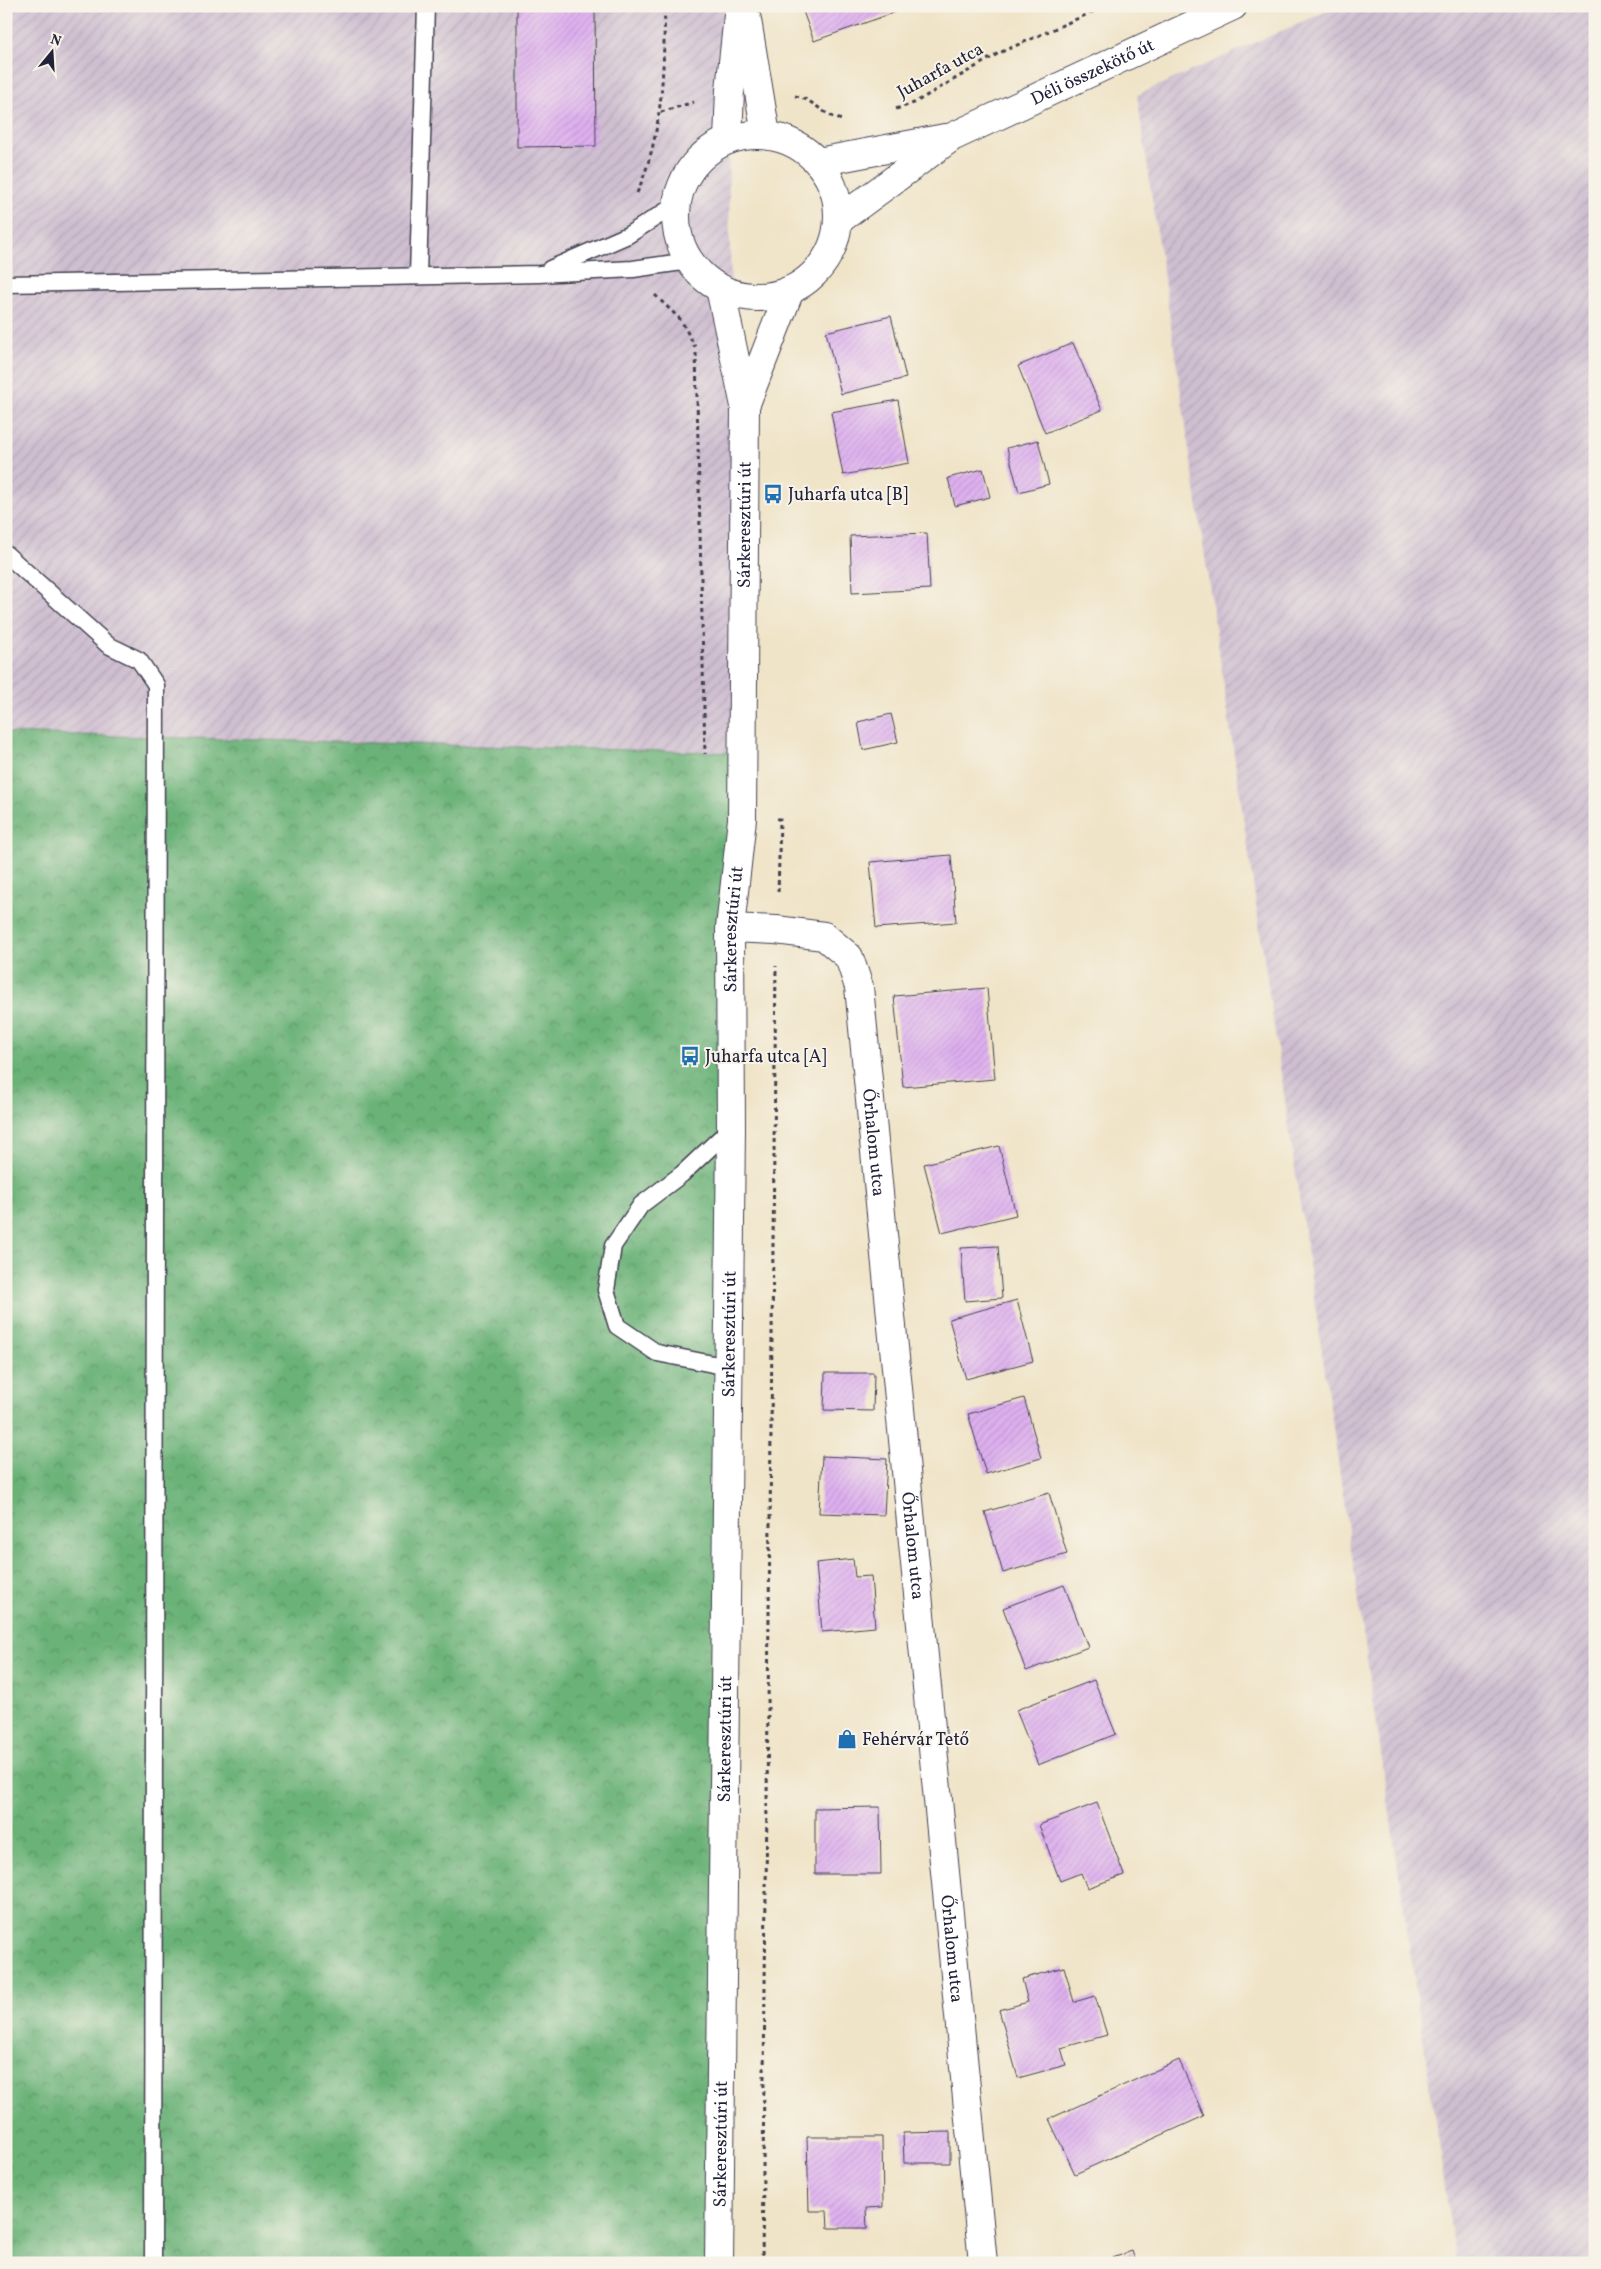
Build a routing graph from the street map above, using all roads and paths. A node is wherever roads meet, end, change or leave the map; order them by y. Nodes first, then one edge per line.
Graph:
1 (426, 6) edge
2 (665, 6) edge
3 (739, 6) edge
4 (744, 6) edge
5 (1106, 6) edge
6 (1234, 6) edge
7 (758, 89) junction
8 (661, 112) dead end
9 (888, 112) dead end
10 (852, 120) dead end
11 (766, 136) junction
12 (952, 137) junction
13 (728, 140) junction
14 (818, 162) junction
15 (677, 204) junction
16 (838, 220) junction
17 (689, 261) junction
18 (539, 274) junction
19 (418, 276) junction
20 (6, 284) edge
21 (720, 288) junction
22 (790, 290) junction
23 (745, 406) junction
24 (6, 554) edge
25 (730, 928) junction
26 (732, 1128) junction
27 (728, 1367) junction
28 (152, 2263) edge
29 (720, 2263) edge
30 (983, 2263) edge

1 - 19 lane
2 - 8 path
3 - 13 main road
4 - 7 main road
5 - 9 path, Juharfa utca
6 - 12 main road, Déli összekötő út
7 - 10 path
7 - 11 main road
11 - 13 main road
11 - 14 main road
12 - 14 main road, Déli összekötő út
12 - 16 main road, Déli összekötő út
13 - 15 main road
14 - 16 main road
15 - 17 main road
15 - 18 lane
16 - 22 main road
17 - 18 lane
17 - 21 main road
18 - 19 lane
19 - 20 lane
21 - 22 main road
21 - 23 main road, Sárkeresztúri út
22 - 23 main road, Sárkeresztúri út
23 - 25 main road, Sárkeresztúri út
24 - 28 lane
25 - 26 main road, Sárkeresztúri út
25 - 30 main road, Őrhalom utca
26 - 27 main road, Sárkeresztúri út
26 - 27 lane
27 - 29 main road, Sárkeresztúri út

